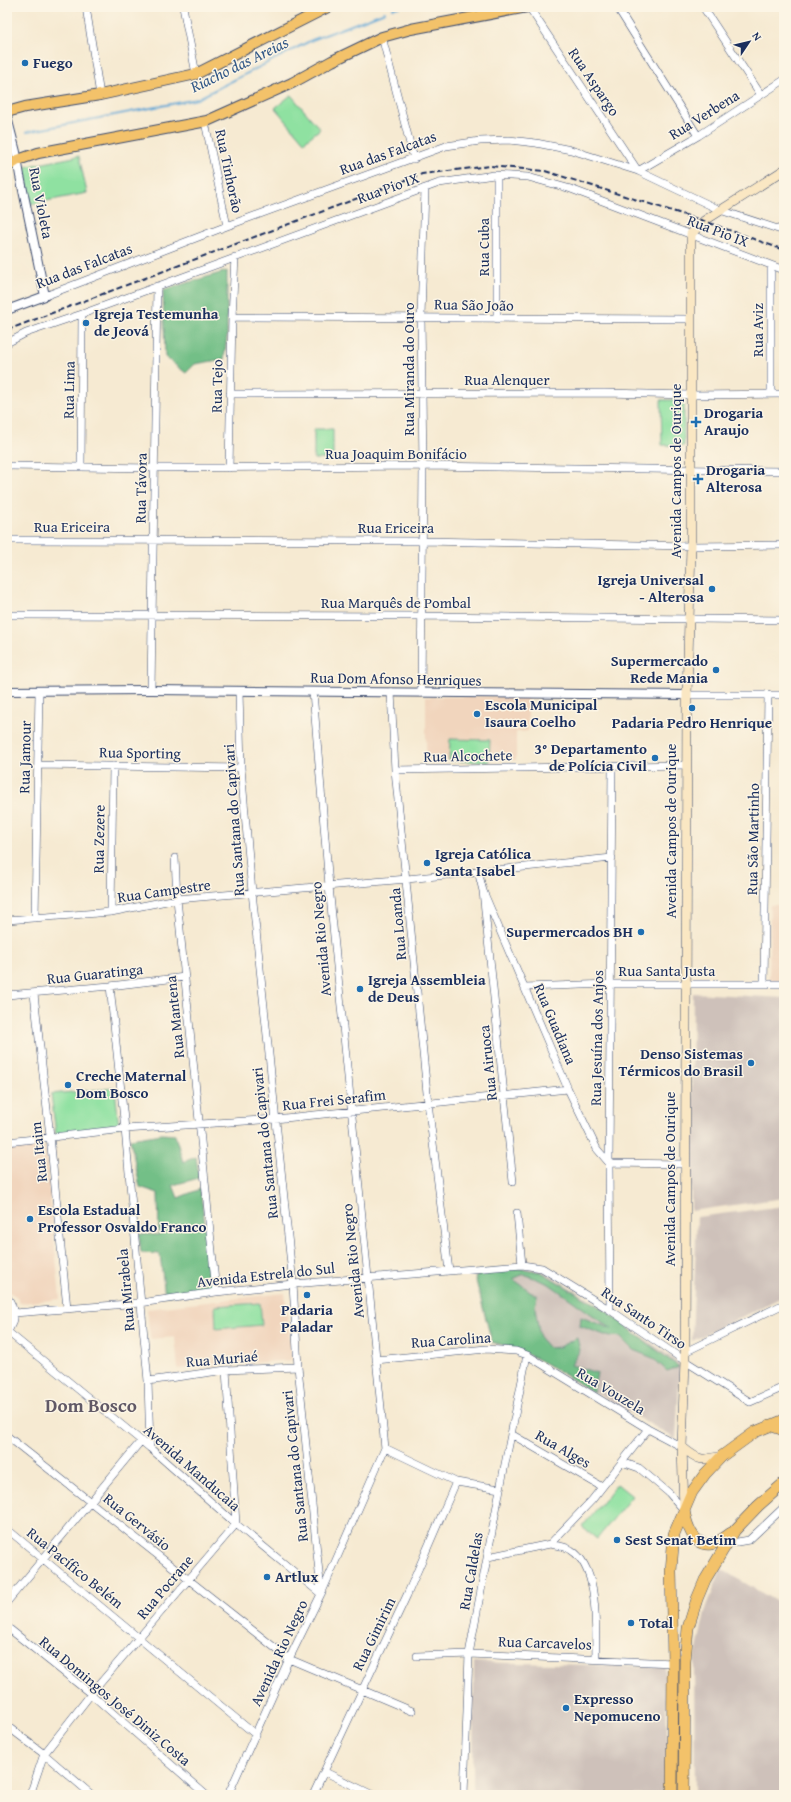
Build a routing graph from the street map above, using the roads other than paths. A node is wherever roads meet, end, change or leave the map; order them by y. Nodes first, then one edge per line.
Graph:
1 (86, 7) edge
2 (183, 7) edge
3 (328, 7) edge
4 (528, 7) edge
5 (617, 7) edge
6 (703, 7) edge
7 (382, 37) junction
8 (196, 74) junction
9 (784, 80) edge
10 (100, 95) junction
11 (761, 95) junction
12 (7, 112) edge
13 (7, 117) edge
14 (205, 122) junction
15 (698, 136) junction
16 (414, 159) junction
17 (18, 160) junction
18 (7, 167) edge
19 (784, 170) edge
20 (638, 171) junction
21 (497, 176) junction
22 (425, 188) junction
23 (720, 210) junction
24 (227, 226) junction
25 (784, 231) edge
26 (691, 234) junction
27 (235, 257) junction
28 (771, 266) junction
29 (784, 270) edge
30 (157, 286) junction
31 (45, 296) junction
32 (7, 310) edge
33 (82, 314) junction
34 (232, 317) junction
35 (421, 317) junction
36 (497, 319) junction
37 (691, 319) junction
38 (7, 343) edge
39 (230, 394) junction
40 (423, 394) junction
41 (771, 394) junction
42 (784, 394) edge
43 (691, 395) junction
44 (7, 466) edge
45 (81, 466) junction
46 (423, 466) junction
47 (155, 468) junction
48 (229, 468) junction
49 (691, 470) junction
50 (784, 471) edge
51 (7, 540) edge
52 (153, 540) junction
53 (422, 541) junction
54 (784, 545) edge
55 (691, 546) junction
56 (7, 615) edge
57 (153, 615) junction
58 (421, 616) junction
59 (689, 620) junction
60 (784, 620) edge
61 (151, 690) junction
62 (7, 691) edge
63 (239, 691) junction
64 (38, 692) junction
65 (313, 692) junction
66 (391, 692) junction
67 (421, 693) junction
68 (768, 694) junction
69 (687, 695) junction
70 (784, 695) edge
71 (38, 765) junction
72 (686, 765) junction
73 (112, 766) junction
74 (612, 766) junction
75 (241, 768) junction
76 (395, 770) junction
77 (175, 858) dead end
78 (612, 858) junction
79 (478, 871) junction
80 (407, 879) junction
81 (329, 886) junction
82 (252, 892) junction
83 (483, 892) junction
84 (177, 899) junction
85 (111, 912) junction
86 (36, 918) junction
87 (8, 919) edge
88 (185, 977) junction
89 (610, 984) junction
90 (764, 984) junction
91 (784, 984) edge
92 (686, 985) junction
93 (110, 986) junction
94 (525, 986) junction
95 (34, 994) junction
96 (7, 995) edge
97 (568, 1089) junction
98 (504, 1095) junction
99 (428, 1103) junction
100 (351, 1112) junction
101 (275, 1119) junction
102 (199, 1124) junction
103 (125, 1130) junction
104 (50, 1136) junction
105 (7, 1142) edge
106 (609, 1163) junction
107 (685, 1164) junction
108 (513, 1182) dead end
109 (517, 1213) dead end
110 (522, 1265) junction
111 (449, 1271) junction
112 (369, 1278) junction
113 (293, 1284) junction
114 (216, 1292) junction
115 (7, 1297) edge
116 (140, 1303) junction
117 (784, 1304) edge
118 (67, 1308) junction
119 (610, 1310) junction
120 (14, 1313) junction
121 (7, 1332) edge
122 (527, 1355) junction
123 (685, 1356) junction
124 (376, 1360) junction
125 (298, 1367) junction
126 (226, 1370) junction
127 (148, 1381) junction
128 (784, 1387) edge
129 (784, 1420) edge
130 (769, 1425) junction
131 (648, 1429) junction
132 (784, 1430) edge
133 (511, 1434) junction
134 (7, 1436) edge
135 (141, 1441) junction
136 (682, 1447) junction
137 (150, 1448) junction
138 (385, 1448) junction
139 (722, 1456) junction
140 (622, 1462) junction
141 (456, 1482) junction
142 (784, 1483) edge
143 (602, 1487) junction
144 (500, 1489) junction
145 (90, 1501) junction
146 (784, 1507) edge
147 (684, 1510) junction
148 (236, 1524) junction
149 (7, 1529) edge
150 (735, 1530) junction
151 (550, 1544) junction
152 (726, 1544) junction
153 (488, 1557) junction
154 (42, 1559) junction
155 (188, 1580) junction
156 (321, 1593) junction
157 (7, 1602) edge
158 (7, 1627) edge
159 (140, 1637) junction
160 (469, 1654) junction
161 (417, 1656) dead end
162 (596, 1658) junction
163 (288, 1659) junction
164 (673, 1662) junction
165 (361, 1690) junction
166 (91, 1694) junction
167 (412, 1712) dead end
168 (7, 1726) edge
169 (256, 1735) junction
170 (44, 1754) junction
171 (325, 1772) junction
172 (30, 1795) edge
173 (92, 1795) edge
174 (206, 1795) edge
175 (228, 1795) edge
176 (313, 1795) edge
177 (373, 1795) edge
178 (464, 1795) edge
179 (672, 1795) edge
180 (684, 1795) edge

1 - 10 street
2 - 8 street
3 - 8 main road
4 - 7 main road
4 - 20 street, Rua Aspargo
5 - 15 street
6 - 11 street
7 - 14 main road
7 - 16 street
8 - 10 main road
9 - 11 street, Rua Verbena
10 - 12 main road
11 - 15 street, Rua Verbena
13 - 17 street, Rua Violeta
14 - 17 main road
14 - 24 street, Rua Tinhorão
15 - 20 street, Rua Verbena
16 - 20 street, Rua das Falcatas
16 - 24 street, Rua das Falcatas
17 - 18 main road
17 - 31 street, Rua Violeta
19 - 23 main road
20 - 23 street, Rua das Falcatas
21 - 22 street, Rua Pio IX
21 - 26 street, Rua Pio IX
21 - 36 street, Rua Cuba
22 - 27 street, Rua Pio IX
22 - 35 street, Rua Miranda do Ouro
23 - 25 street, Rua das Falcatas
23 - 26 main road
24 - 31 street, Rua das Falcatas
26 - 28 street, Rua Pio IX
26 - 37 main road, Avenida Campos de Ourique
27 - 30 street, Rua Pio IX
27 - 34 street, Rua Tejo
28 - 29 street, Rua Pio IX
28 - 41 street, Rua Aviz
30 - 33 street, Rua Pio IX
30 - 47 street, Rua Távora
31 - 32 street, Rua das Falcatas
33 - 38 street, Rua Pio IX
33 - 45 street, Rua Lima
34 - 35 street, Rua São João
34 - 39 street, Rua Tejo
35 - 36 street, Rua São João
35 - 40 street, Rua Miranda do Ouro
36 - 37 street, Rua São João
37 - 43 main road, Avenida Campos de Ourique
39 - 40 street, Rua Alenquer
39 - 48 street, Rua Tejo
40 - 43 street, Rua Alenquer
40 - 46 street, Rua Miranda do Ouro
41 - 42 street, Rua Alenquer
41 - 43 street, Rua Alenquer
43 - 49 main road, Avenida Campos de Ourique
44 - 45 street, Rua Joaquim Bonifácio
45 - 47 street, Rua Joaquim Bonifácio
46 - 48 street, Rua Joaquim Bonifácio
46 - 49 street, Rua Joaquim Bonifácio
46 - 53 street, Rua Miranda do Ouro
47 - 48 street, Rua Joaquim Bonifácio
47 - 52 street, Rua Távora
49 - 50 street, Rua Joaquim Bonifácio
49 - 55 main road, Avenida Campos de Ourique
51 - 52 street, Rua Ericeira
52 - 53 street, Rua Ericeira
52 - 57 street, Rua Távora
53 - 55 street, Rua Ericeira
53 - 58 street, Rua Miranda do Ouro
54 - 55 street, Rua Ericeira
55 - 59 main road, Avenida Campos de Ourique
56 - 57 street, Rua Marquês de Pombal
57 - 58 street, Rua Marquês de Pombal
57 - 61 street, Rua Távora
58 - 59 street, Rua Marquês de Pombal
58 - 67 street, Rua Miranda do Ouro
59 - 60 street, Rua Marquês de Pombal
59 - 69 main road, Avenida Campos de Ourique
61 - 63 street, Rua Dom Afonso Henriques
61 - 64 street, Rua Dom Afonso Henriques
62 - 64 street, Rua Dom Afonso Henriques
63 - 65 street, Rua Dom Afonso Henriques
63 - 75 street, Rua Santana do Capivari
64 - 71 street, Rua Jamour
65 - 66 street, Rua Dom Afonso Henriques
65 - 81 street, Avenida Rio Negro
66 - 67 street, Rua Dom Afonso Henriques
66 - 76 street, Rua Loanda
67 - 69 street, Rua Dom Afonso Henriques
68 - 69 street, Rua Dom Afonso Henriques
68 - 70 street, Rua Dom Afonso Henriques
68 - 90 street, Rua São Martinho
69 - 72 main road, Avenida Campos de Ourique
71 - 73 street, Rua Sporting
71 - 86 street, Rua Jamour
72 - 74 street, Rua Alcochete
72 - 92 main road, Avenida Campos de Ourique
73 - 75 street, Rua Sporting
73 - 85 street, Rua Zezere
74 - 76 street, Rua Alcochete
74 - 78 street, Rua Jesuína dos Anjos
75 - 82 street, Rua Santana do Capivari
76 - 80 street, Rua Loanda
77 - 84 street, Rua Mantena
78 - 79 street, Rua Campestre
78 - 89 street, Rua Jesuína dos Anjos
79 - 80 street, Rua Campestre
79 - 83 street, Rua Airuoca
80 - 81 street, Rua Campestre
80 - 99 street, Rua Loanda
81 - 82 street, Rua Campestre
81 - 100 street, Avenida Rio Negro
82 - 84 street, Rua Campestre
82 - 101 street, Rua Santana do Capivari
83 - 94 street, Rua Guadiana
83 - 98 street, Rua Airuoca
84 - 85 street, Rua Campestre
84 - 88 street, Rua Mantena
85 - 86 street, Rua Campestre
86 - 87 street, Rua Campestre
88 - 93 street, Rua Guaratinga
88 - 102 street, Rua Mantena
89 - 92 street, Rua Santa Justa
89 - 94 street, Rua Santa Justa
89 - 106 street, Rua Jesuína dos Anjos
90 - 91 street, Rua Santa Justa
90 - 92 street, Rua Santa Justa
92 - 107 main road, Avenida Campos de Ourique
93 - 95 street, Rua Guaratinga
93 - 103 street, Rua Mirabela
94 - 97 street, Rua Guadiana
95 - 96 street, Rua Guaratinga
95 - 104 street, Rua Itaim
97 - 98 street, Rua Frei Serafim
97 - 106 street, Rua Guadiana
98 - 99 street, Rua Frei Serafim
98 - 108 street, Rua Airuoca
99 - 100 street, Rua Frei Serafim
99 - 111 street, Rua Loanda
100 - 101 street, Rua Frei Serafim
100 - 112 street, Avenida Rio Negro
101 - 102 street, Rua Frei Serafim
101 - 113 street, Rua Santana do Capivari
102 - 103 street, Rua Frei Serafim
102 - 114 street, Rua Mantena
103 - 104 street, Rua Frei Serafim
103 - 116 street, Rua Mirabela
104 - 105 street, Rua Frei Serafim
104 - 118 street, Rua Itaim
106 - 107 street
106 - 119 street, Rua Jesuína dos Anjos
107 - 123 main road, Avenida Campos de Ourique
109 - 110 street
110 - 111 street, Avenida Estrela do Sul
110 - 119 street, Rua Santo Tirso
111 - 112 street, Avenida Estrela do Sul
112 - 113 street, Avenida Estrela do Sul
112 - 124 street, Avenida Rio Negro
113 - 114 street, Avenida Estrela do Sul
113 - 125 street, Rua Santana do Capivari
114 - 116 street, Avenida Estrela do Sul
115 - 120 street
116 - 118 street, Avenida Estrela do Sul
116 - 127 street, Rua Mirabela
117 - 123 street
118 - 120 street, Avenida Estrela do Sul
119 - 123 street, Rua Santo Tirso
120 - 121 street
121 - 135 street, Avenida Manducaia
122 - 124 street, Rua Carolina
122 - 131 street, Rua Vouzela
122 - 133 street, Rua Caldelas
123 - 128 street, Rua Santo Tirso
123 - 136 main road, Avenida Campos de Ourique
124 - 138 street, Avenida Rio Negro
125 - 126 street, Rua Muriaé
125 - 156 street, Rua Santana do Capivari
126 - 127 street, Rua Muriaé
126 - 148 street
127 - 137 street, Rua Mirabela
129 - 130 highway
130 - 132 highway
130 - 139 highway
131 - 136 street, Rua Vouzela
131 - 140 street
133 - 143 street, Rua Alges
133 - 144 street, Rua Caldelas
134 - 145 street, Rua Gervásio
135 - 137 street, Avenida Manducaia
135 - 145 street
136 - 139 main road
136 - 147 main road, Avenida Campos de Ourique
137 - 148 street, Avenida Manducaia
138 - 141 street
138 - 156 street, Avenida Rio Negro
139 - 147 highway
140 - 143 street
140 - 147 street
141 - 144 street
141 - 165 street, Rua Gimirim
142 - 150 highway
143 - 151 street
144 - 153 street, Rua Caldelas
145 - 154 street
145 - 155 street, Rua Gervásio
146 - 152 street
147 - 150 highway
147 - 164 highway, Avenida Campos de Ourique
148 - 155 street, Rua Pocrane
148 - 156 street, Avenida Manducaia
149 - 154 street, Rua Pacífico Belém
150 - 152 highway
151 - 153 street
151 - 162 street
152 - 180 highway
153 - 160 street, Rua Caldelas
154 - 157 street
154 - 159 street, Rua Pacífico Belém
155 - 159 street, Rua Pocrane
155 - 163 street, Rua Gervásio
156 - 163 street, Avenida Rio Negro
158 - 166 street, Rua Domingos José Diniz Costa
159 - 166 street, Rua Pocrane
159 - 169 street, Rua Pacífico Belém
160 - 161 street, Rua Carcavelos
160 - 162 street, Rua Carcavelos
160 - 178 street, Rua Caldelas
162 - 164 street, Rua Carcavelos
163 - 165 street, Rua Gervásio
163 - 169 street, Avenida Rio Negro
164 - 179 highway, Avenida Campos de Ourique
165 - 167 street, Rua Gervásio
165 - 171 street, Rua Gimirim
166 - 170 street, Rua Pocrane
166 - 174 street, Rua Domingos José Diniz Costa
168 - 170 street
169 - 175 street, Avenida Rio Negro
170 - 172 street, Rua Pocrane
170 - 173 street
171 - 176 street, Rua Gimirim
171 - 177 street

